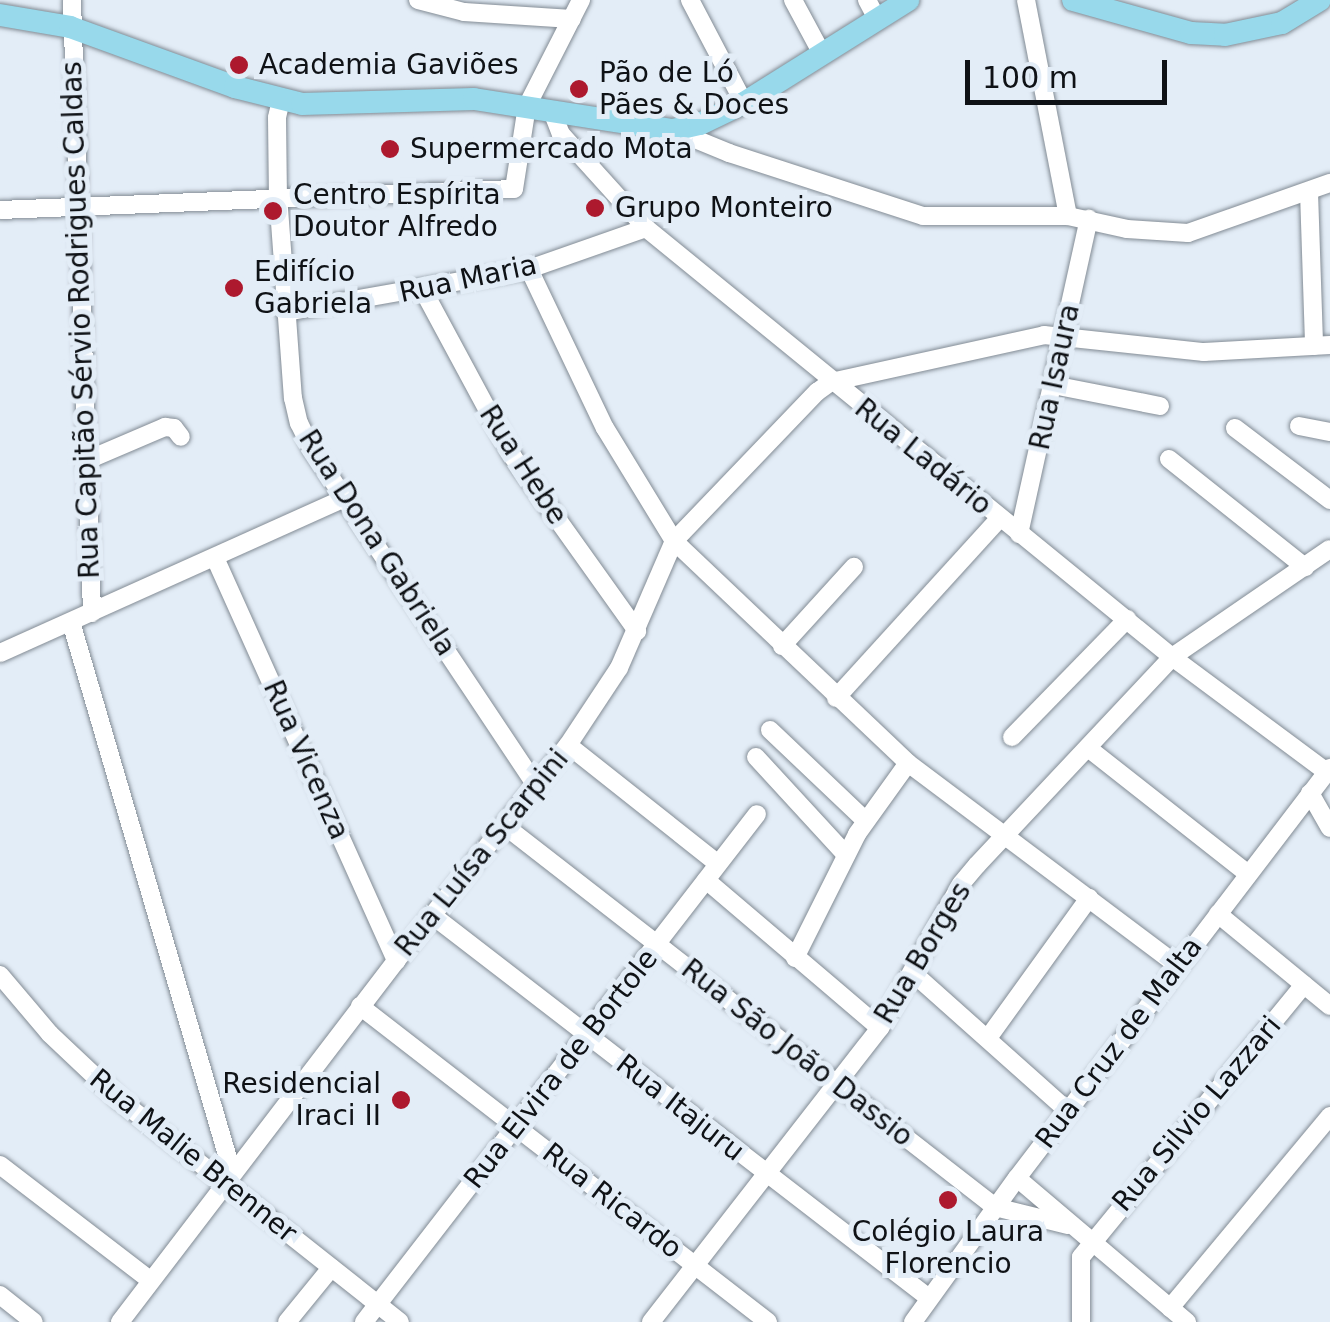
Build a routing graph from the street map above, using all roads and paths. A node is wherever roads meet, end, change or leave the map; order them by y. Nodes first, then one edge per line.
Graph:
1 (72, 0) edge
2 (418, 0) edge
3 (582, 0) edge
4 (690, 0) edge
5 (793, 0) edge
6 (908, 0) edge
7 (1026, 0) edge
8 (1073, 0) edge
9 (1320, 0) edge
10 (872, 10) edge
11 (0, 15) edge
12 (572, 19) junction
13 (70, 27) junction
14 (821, 52) junction
15 (282, 100) junction
16 (744, 103) junction
17 (527, 106) junction
18 (552, 111) junction
19 (673, 130) junction
20 (1330, 184) edge
21 (1308, 192) junction
22 (278, 196) junction
23 (80, 206) junction
24 (0, 210) edge
25 (1068, 216) junction
26 (1089, 219) junction
27 (646, 228) junction
28 (529, 269) junction
29 (423, 290) junction
30 (285, 312) junction
31 (1064, 334) junction
32 (1322, 346) edge
33 (831, 382) junction
34 (1053, 385) junction
35 (1160, 406) dead end
36 (1300, 426) dead end
37 (1235, 428) dead end
38 (1330, 432) edge
39 (181, 437) dead end
40 (90, 459) junction
41 (1169, 459) dead end
42 (345, 498) junction
43 (1330, 500) edge
44 (1000, 519) junction
45 (1019, 534) junction
46 (674, 541) junction
47 (1330, 549) edge
48 (216, 560) junction
49 (854, 566) dead end
50 (1305, 567) junction
51 (92, 613) junction
52 (1127, 618) junction
53 (71, 622) junction
54 (638, 632) junction
55 (782, 646) junction
56 (0, 653) edge
57 (1172, 657) junction
58 (836, 698) junction
59 (770, 730) dead end
60 (1012, 737) dead end
61 (568, 745) junction
62 (1088, 748) junction
63 (756, 757) dead end
64 (908, 763) junction
65 (1328, 770) edge
66 (536, 785) junction
67 (1310, 793) junction
68 (756, 814) dead end
69 (865, 820) junction
70 (505, 826) junction
71 (1330, 828) edge
72 (1004, 836) junction
73 (846, 855) junction
74 (718, 864) junction
75 (1248, 874) junction
76 (706, 880) junction
77 (1090, 898) junction
78 (1218, 914) junction
79 (432, 915) junction
80 (659, 944) junction
81 (795, 958) junction
82 (396, 961) junction
83 (1178, 966) junction
84 (914, 973) junction
85 (0, 975) edge
86 (1304, 985) junction
87 (360, 1006) junction
88 (1330, 1006) edge
89 (880, 1028) junction
90 (588, 1036) junction
91 (988, 1038) junction
92 (837, 1086) junction
93 (1068, 1111) junction
94 (1330, 1116) edge
95 (516, 1127) junction
96 (1313, 1136) junction
97 (1330, 1151) edge
98 (0, 1165) edge
99 (766, 1175) junction
100 (228, 1178) junction
101 (1017, 1178) junction
102 (995, 1208) junction
103 (1068, 1225) junction
104 (1090, 1243) junction
105 (694, 1265) junction
106 (330, 1268) junction
107 (151, 1281) junction
108 (0, 1295) edge
109 (929, 1298) junction
110 (378, 1304) junction
111 (1170, 1308) junction
112 (34, 1322) edge
113 (120, 1322) edge
114 (287, 1322) edge
115 (364, 1322) edge
116 (400, 1322) edge
117 (650, 1322) edge
118 (768, 1322) edge
119 (913, 1322) edge
120 (1081, 1322) edge
121 (1187, 1322) edge

1 - 13 street, Rua Capitão Sérvio Rodrigues Caldas
2 - 12 street
3 - 12 street
4 - 16 street
5 - 14 street
6 - 10 main road
7 - 25 street
8 - 9 main road
10 - 14 main road
11 - 13 main road
12 - 17 street
13 - 15 main road
13 - 23 street, Rua Capitão Sérvio Rodrigues Caldas
14 - 16 main road
15 - 17 main road
15 - 22 street, Rua Dona Gabriela
16 - 19 main road
17 - 18 main road
17 - 22 street
18 - 19 main road
18 - 27 street, Rua Ladário
19 - 25 street
20 - 21 street
21 - 26 street
21 - 32 street
22 - 23 street
22 - 30 street, Rua Dona Gabriela
23 - 24 street
23 - 40 street, Rua Capitão Sérvio Rodrigues Caldas
25 - 26 street
26 - 31 street, Rua Isaura
27 - 28 street, Rua Maria
27 - 33 street, Rua Ladário
28 - 29 street, Rua Maria
28 - 46 street
29 - 30 street, Rua Maria
29 - 54 street, Rua Hebe
30 - 42 street, Rua Dona Gabriela
31 - 32 street
31 - 33 street
31 - 34 street, Rua Isaura
33 - 44 street, Rua Ladário
33 - 46 street, Rua Luísa Scarpini
34 - 35 street
34 - 45 street, Rua Isaura
36 - 38 street
37 - 43 street
39 - 40 street
40 - 51 street, Rua Capitão Sérvio Rodrigues Caldas
41 - 50 street
42 - 48 street
42 - 66 street, Rua Dona Gabriela
44 - 45 street, Rua Ladário
44 - 58 street
45 - 52 street, Rua Ladário
46 - 54 street, Rua Luísa Scarpini
46 - 55 street
47 - 50 street, Rua Borges
48 - 51 street
48 - 82 street, Rua Vicenza
49 - 55 street
50 - 57 street, Rua Borges
51 - 53 street
52 - 57 street, Rua Ladário
52 - 60 street
53 - 56 street
53 - 100 street
54 - 61 street, Rua Luísa Scarpini
55 - 58 street
57 - 62 street, Rua Borges
57 - 65 street, Rua Ladário
58 - 64 street
59 - 69 street
61 - 66 street, Rua Luísa Scarpini
61 - 74 street
62 - 72 street, Rua Borges
62 - 75 street
63 - 73 street
64 - 69 street
64 - 72 street
65 - 67 street, Rua Cruz de Malta
66 - 70 street, Rua Luísa Scarpini
67 - 71 street
67 - 75 street, Rua Cruz de Malta
68 - 74 street, Rua Elvira de Bortole
69 - 73 street
70 - 79 street, Rua Luísa Scarpini
70 - 80 street, Rua São João Dassio
72 - 77 street
72 - 84 street, Rua Borges
73 - 81 street
74 - 76 street, Rua Elvira de Bortole
75 - 78 street, Rua Cruz de Malta
76 - 80 street, Rua Elvira de Bortole
76 - 81 street
77 - 83 street
77 - 91 street
78 - 83 street, Rua Cruz de Malta
78 - 86 street
79 - 82 street, Rua Luísa Scarpini
79 - 90 street, Rua Itajuru
80 - 90 street, Rua Elvira de Bortole
80 - 92 street, Rua São João Dassio
81 - 89 street
82 - 87 street, Rua Luísa Scarpini
83 - 93 street, Rua Cruz de Malta
84 - 89 street, Rua Borges
84 - 91 street
85 - 100 street, Rua Malie Brenner
86 - 88 street
86 - 104 street, Rua Silvio Lazzari
87 - 95 street, Rua Ricardo
87 - 100 street, Rua Luísa Scarpini
89 - 92 street, Rua Borges
90 - 95 street, Rua Elvira de Bortole
90 - 99 street, Rua Itajuru
91 - 93 street
92 - 99 street, Rua Borges
92 - 102 street, Rua São João Dassio
93 - 101 street, Rua Cruz de Malta
94 - 96 street
95 - 105 street, Rua Ricardo
95 - 110 street, Rua Elvira de Bortole
96 - 97 street
96 - 111 street
98 - 107 street
99 - 105 street, Rua Borges
99 - 109 street, Rua Itajuru
100 - 106 street, Rua Malie Brenner
100 - 107 street, Rua Luísa Scarpini
101 - 102 street, Rua Cruz de Malta
101 - 103 street
102 - 103 street
102 - 109 street, Rua Cruz de Malta
103 - 104 street
104 - 111 street
104 - 120 street
105 - 117 street, Rua Borges
105 - 118 street, Rua Ricardo
106 - 110 street, Rua Malie Brenner
106 - 114 street
107 - 113 street, Rua Luísa Scarpini
108 - 112 street
109 - 119 street, Rua Cruz de Malta
110 - 115 street, Rua Elvira de Bortole
110 - 116 street, Rua Malie Brenner
111 - 121 street

